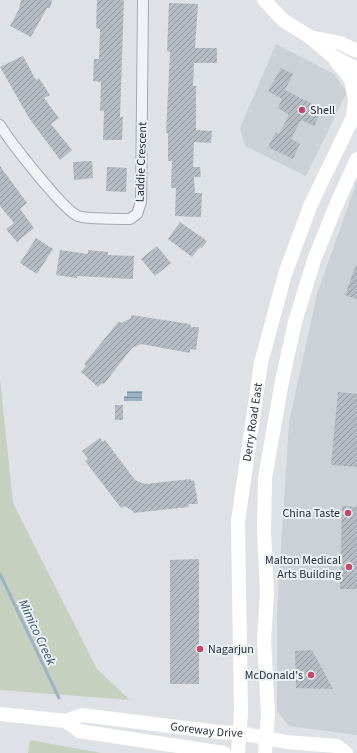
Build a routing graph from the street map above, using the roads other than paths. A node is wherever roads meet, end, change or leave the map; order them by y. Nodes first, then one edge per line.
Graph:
1 (143, 0) edge
2 (264, 0) edge
3 (310, 37) junction
4 (340, 43) junction
5 (357, 44) edge
6 (357, 51) edge
7 (332, 56) junction
8 (357, 69) edge
9 (355, 113) edge
10 (0, 125) edge
11 (357, 159) edge
12 (0, 714) edge
13 (66, 721) junction
14 (240, 733) junction
15 (266, 737) junction
16 (224, 753) edge
17 (238, 753) edge
18 (265, 753) edge
19 (346, 753) edge

1 - 10 street, Laddie Crescent
2 - 3 main road
3 - 4 main road
3 - 7 main road
4 - 5 main road
4 - 6 main road
7 - 8 main road
7 - 9 main road
9 - 14 main road, Derry Road East
11 - 15 main road, Derry Road East
12 - 13 main road, Goreway Drive
13 - 14 main road, Goreway Drive
13 - 16 main road, Goreway Drive
14 - 15 main road, Goreway Drive
14 - 17 main road, Derry Road East
15 - 18 main road, Derry Road East
15 - 19 main road, Goreway Drive

